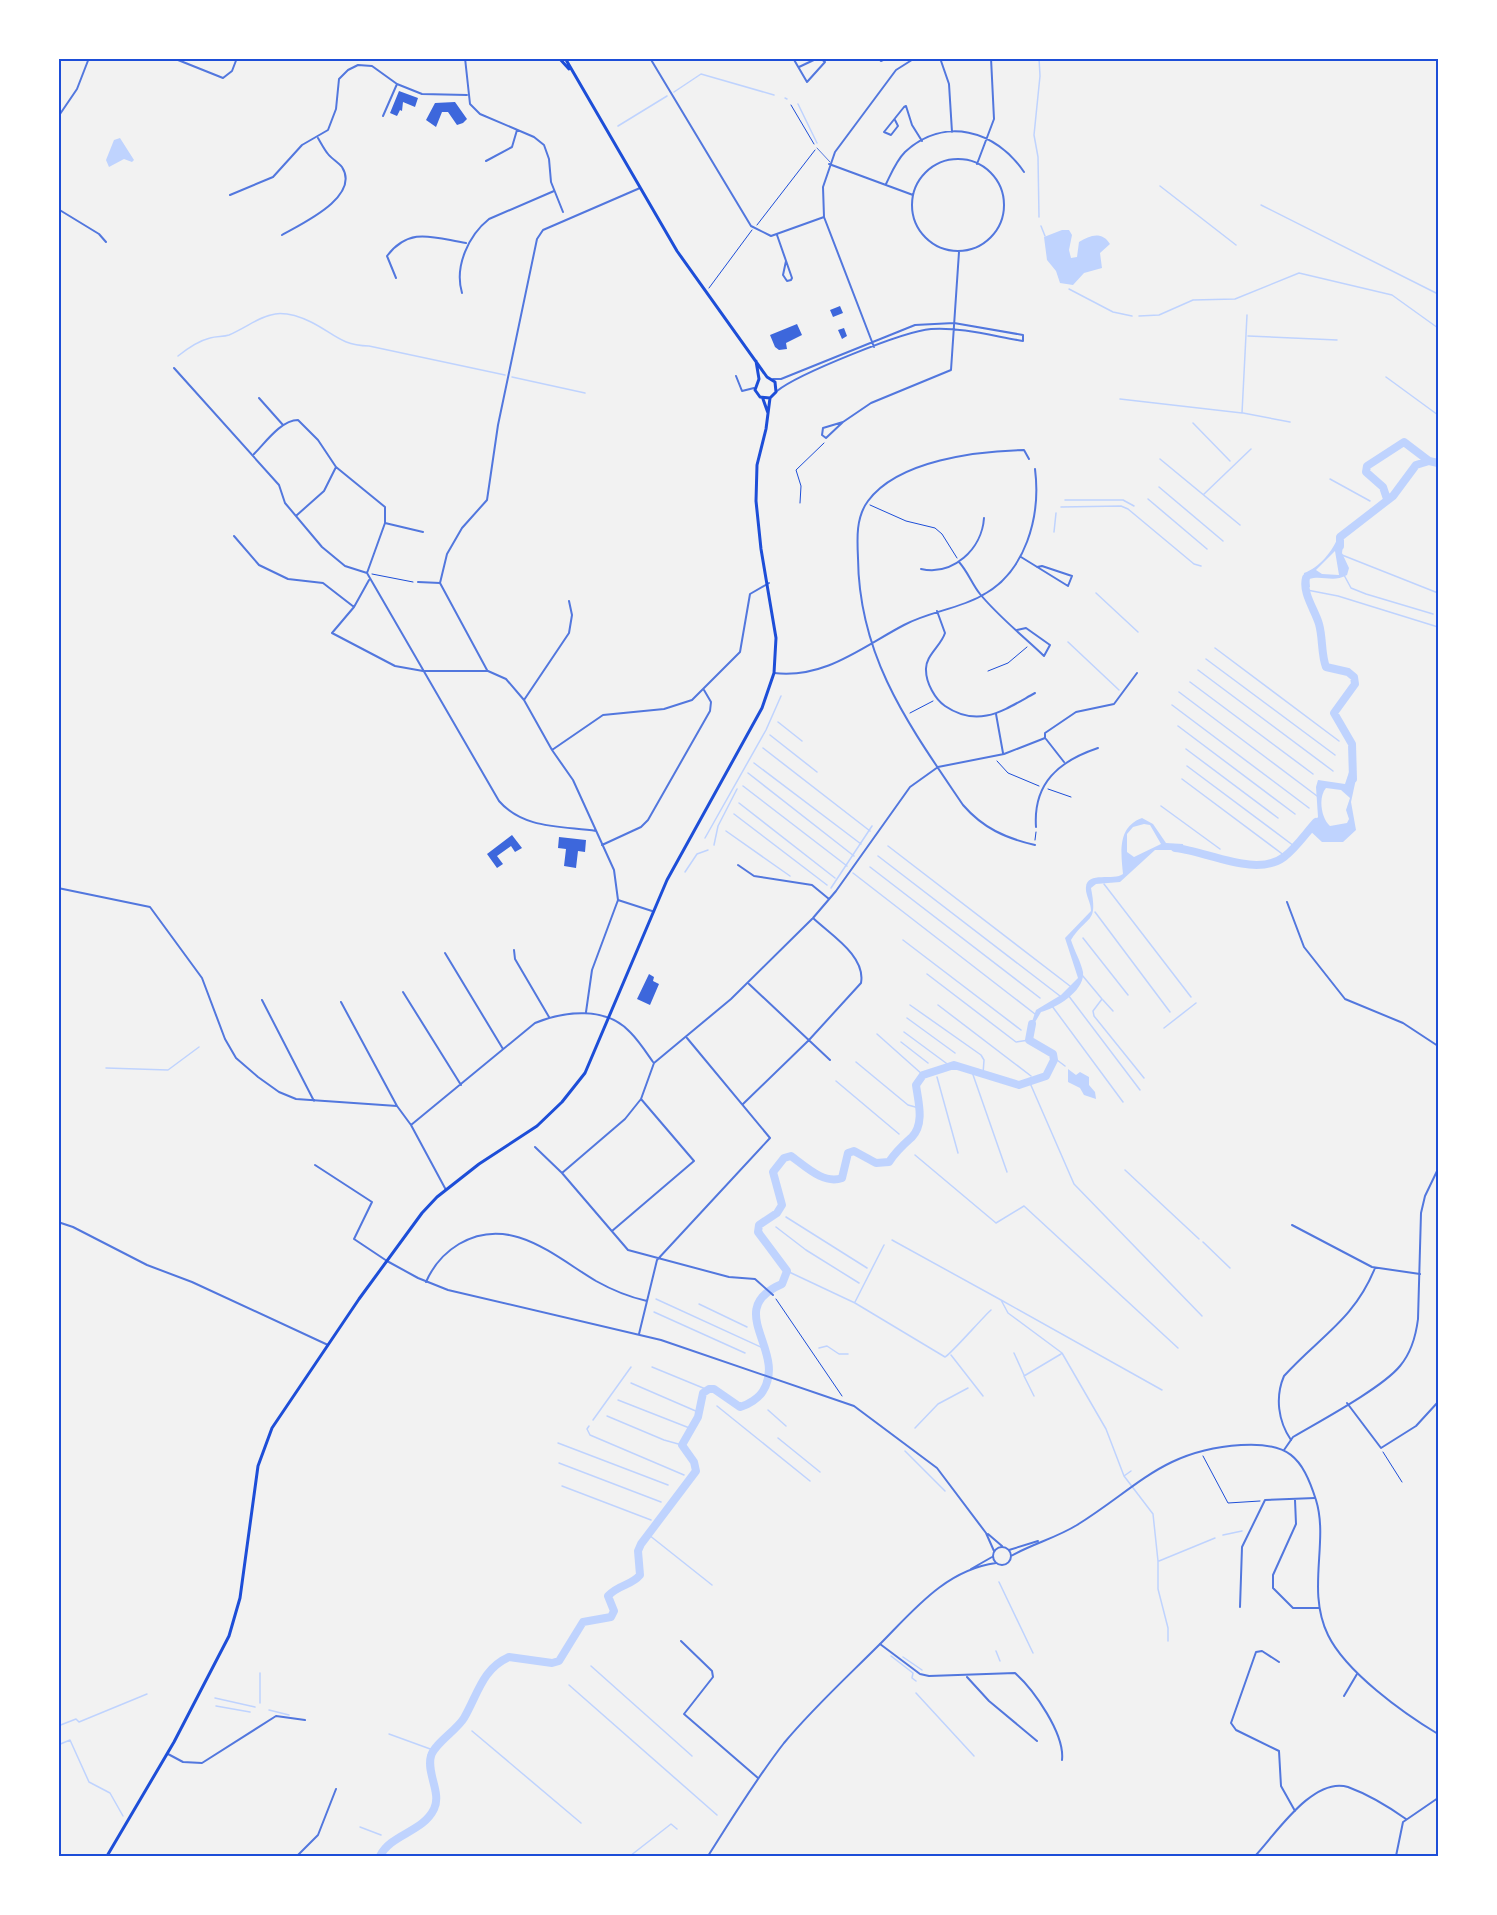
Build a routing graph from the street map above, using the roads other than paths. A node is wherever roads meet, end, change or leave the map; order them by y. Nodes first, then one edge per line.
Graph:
1 (90, 58) edge
2 (173, 58) edge
3 (237, 58) edge
4 (465, 58) edge
5 (559, 58) edge
6 (565, 58) edge
7 (650, 58) edge
8 (793, 58) edge
9 (819, 58) edge
10 (878, 58) edge
11 (887, 58) edge
12 (915, 58) edge
13 (940, 58) edge
14 (991, 58) edge
15 (798, 68) junction
16 (572, 72) junction
17 (397, 84) junction
18 (467, 94) junction
19 (383, 116) dead end
20 (58, 117) edge
21 (895, 120) junction
22 (517, 130) junction
23 (952, 132) junction
24 (318, 138) junction
25 (988, 138) junction
26 (922, 141) junction
27 (817, 148) road end
28 (486, 161) dead end
29 (829, 163) junction
30 (978, 164) junction
31 (1024, 171) dead end
32 (886, 184) junction
33 (640, 188) junction
34 (554, 191) junction
35 (230, 195) dead end
36 (913, 195) junction
37 (58, 209) edge
38 (564, 212) dead end
39 (824, 217) junction
40 (282, 235) dead end
41 (777, 235) junction
42 (106, 242) dead end
43 (466, 243) junction
44 (959, 252) junction
45 (786, 261) junction
46 (396, 278) dead end
47 (462, 293) dead end
48 (954, 323) junction
49 (955, 330) junction
50 (872, 341) junction
51 (874, 347) junction
52 (756, 361) junction
53 (174, 368) dead end
54 (736, 376) dead end
55 (767, 377) junction
56 (759, 379) junction
57 (773, 379) junction
58 (754, 388) junction
59 (776, 392) junction
60 (259, 398) dead end
61 (763, 398) junction
62 (770, 398) junction
63 (768, 415) junction
64 (843, 422) junction
65 (283, 425) junction
66 (254, 454) junction
67 (1029, 459) dead end
68 (336, 467) junction
69 (1035, 470) dead end
70 (296, 515) junction
71 (984, 518) dead end
72 (385, 523) junction
73 (423, 532) dead end
74 (234, 536) dead end
75 (1021, 557) junction
76 (959, 562) junction
77 (1037, 567) junction
78 (921, 569) dead end
79 (367, 573) junction
80 (369, 580) junction
81 (418, 582) road end
82 (440, 583) junction
83 (769, 583) junction
84 (982, 596) junction
85 (569, 601) dead end
86 (354, 607) junction
87 (937, 611) junction
88 (1017, 630) junction
89 (871, 646) junction
90 (423, 671) junction
91 (488, 671) junction
92 (774, 673) junction
93 (1137, 674) dead end
94 (704, 690) junction
95 (1035, 693) dead end
96 (524, 700) junction
97 (996, 714) junction
98 (1045, 738) junction
99 (1098, 748) dead end
100 (552, 750) junction
101 (1004, 754) junction
102 (1064, 762) junction
103 (938, 767) junction
104 (1036, 827) road end
105 (596, 831) junction
106 (602, 845) junction
107 (1035, 845) road end
108 (738, 865) dead end
109 (58, 888) edge
110 (829, 899) junction
111 (618, 900) junction
112 (1287, 902) dead end
113 (652, 911) junction
114 (813, 918) junction
115 (514, 950) dead end
116 (445, 953) dead end
117 (748, 983) junction
118 (403, 992) dead end
119 (262, 1000) dead end
120 (341, 1002) dead end
121 (586, 1012) junction
122 (549, 1017) junction
123 (610, 1020) junction
124 (687, 1038) junction
125 (809, 1040) junction
126 (1438, 1046) edge
127 (503, 1049) junction
128 (830, 1060) dead end
129 (654, 1062) junction
130 (460, 1085) junction
131 (641, 1099) junction
132 (314, 1101) junction
133 (743, 1104) junction
134 (397, 1106) junction
135 (411, 1125) junction
136 (535, 1147) dead end
137 (315, 1165) dead end
138 (1438, 1169) edge
139 (562, 1173) junction
140 (446, 1190) junction
141 (58, 1222) edge
142 (1292, 1225) dead end
143 (612, 1231) junction
144 (657, 1260) junction
145 (387, 1261) junction
146 (1375, 1268) junction
147 (1420, 1274) junction
148 (426, 1282) junction
149 (773, 1295) road end
150 (647, 1301) junction
151 (639, 1334) junction
152 (328, 1345) junction
153 (1438, 1402) edge
154 (1347, 1403) junction
155 (1291, 1440) junction
156 (1284, 1450) junction
157 (1315, 1498) junction
158 (1295, 1499) junction
159 (986, 1533) junction
160 (1040, 1541) junction
161 (1002, 1547) junction
162 (1009, 1550) junction
163 (994, 1551) junction
164 (1011, 1556) junction
165 (993, 1557) junction
166 (996, 1563) junction
167 (969, 1571) junction
168 (1240, 1608) dead end
169 (1319, 1608) junction
170 (681, 1641) dead end
171 (880, 1644) junction
172 (1279, 1662) dead end
173 (1357, 1674) junction
174 (967, 1677) junction
175 (1344, 1696) dead end
176 (305, 1720) dead end
177 (1438, 1734) edge
178 (1037, 1741) dead end
179 (168, 1754) junction
180 (1062, 1761) dead end
181 (758, 1778) junction
182 (336, 1789) dead end
183 (1438, 1798) edge
184 (1295, 1811) junction
185 (1406, 1819) junction
186 (107, 1857) edge
187 (297, 1857) edge
188 (708, 1857) edge
189 (1255, 1857) edge
190 (1396, 1857) edge

1 - 20 street
2 - 3 street
4 - 18 street
5 - 16 main road
6 - 16 main road
7 - 41 street
8 - 15 street
9 - 15 street
9 - 15 street
10 - 11 street
12 - 29 street
13 - 23 street
14 - 25 street
16 - 33 main road
17 - 18 street
17 - 19 street
17 - 24 street
18 - 22 street
21 - 21 street
21 - 26 street
22 - 28 street
22 - 34 street
23 - 25 street
23 - 26 street
24 - 35 street
24 - 40 street
25 - 30 street
25 - 31 street
26 - 32 street
27 - 29 lane
29 - 32 street
29 - 39 street
30 - 36 street
30 - 44 street
32 - 36 street
33 - 52 main road
33 - 82 street
34 - 38 street
34 - 43 street
36 - 44 street
37 - 42 street
39 - 41 street
39 - 50 street
41 - 45 street
43 - 46 street
43 - 47 street
44 - 48 street
45 - 45 street
48 - 49 street
48 - 49 street
48 - 50 street
49 - 51 street
49 - 64 street
50 - 51 street
50 - 57 street
51 - 59 street
52 - 55 main road
52 - 56 main road
53 - 66 street
54 - 58 street
55 - 56 main road
55 - 57 main road
56 - 58 main road
57 - 59 main road
58 - 61 main road
59 - 62 main road
60 - 65 street
61 - 62 main road
61 - 63 main road
62 - 63 main road
63 - 83 main road
64 - 64 street
65 - 66 street
65 - 68 street
66 - 70 street
67 - 89 street
68 - 70 street
68 - 72 street
69 - 75 street
70 - 79 street
71 - 76 street
72 - 73 street
72 - 79 street
74 - 86 street
75 - 77 street
75 - 84 street
76 - 78 street
76 - 84 street
77 - 77 street
79 - 80 street
80 - 86 street
80 - 90 street
81 - 82 street
82 - 91 street
83 - 92 main road
83 - 94 street
84 - 87 street
84 - 88 street
85 - 96 street
86 - 90 street
87 - 89 street
87 - 97 street
88 - 88 street
89 - 92 street
89 - 103 street
90 - 91 street
90 - 105 street
91 - 96 street
92 - 113 main road
93 - 98 street
94 - 100 street
94 - 106 street
95 - 97 street
96 - 100 street
97 - 101 street
98 - 101 street
98 - 102 street
99 - 102 street
100 - 105 street
101 - 103 street
102 - 104 street
103 - 107 street
103 - 110 street
105 - 106 street
106 - 111 street
108 - 110 street
109 - 132 street
110 - 114 street
111 - 113 street
111 - 121 street
112 - 126 street
113 - 123 main road
114 - 117 street
114 - 125 street
115 - 122 street
116 - 127 street
117 - 124 street
117 - 125 street
118 - 130 street
119 - 132 street
120 - 134 street
121 - 122 street
121 - 123 street
122 - 127 street
123 - 129 street
123 - 140 main road
124 - 129 street
124 - 133 street
125 - 128 street
125 - 133 street
127 - 130 street
129 - 131 street
130 - 135 street
131 - 139 street
131 - 143 street
132 - 134 street
133 - 144 street
134 - 135 street
135 - 140 street
136 - 139 street
137 - 145 street
138 - 147 street
139 - 143 street
140 - 145 main road
141 - 152 street
142 - 146 street
143 - 144 street
144 - 149 street
144 - 150 street
145 - 148 street
145 - 152 main road
146 - 147 street
146 - 155 street
147 - 154 street
148 - 150 street
148 - 151 street
150 - 151 street
151 - 159 street
152 - 179 main road
153 - 154 street
154 - 155 street
155 - 156 street
156 - 157 street
156 - 160 street
157 - 158 street
157 - 169 street
158 - 168 street
158 - 169 street
159 - 161 street
159 - 163 street
160 - 162 street
160 - 164 street
161 - 162 street
161 - 163 street
162 - 164 street
163 - 165 street
164 - 166 street
165 - 166 street
165 - 167 street
166 - 167 street
167 - 171 street
169 - 173 street
170 - 181 street
171 - 174 street
171 - 181 street
172 - 184 street
173 - 175 street
173 - 177 street
174 - 178 street
174 - 180 street
176 - 179 street
179 - 186 main road
181 - 188 street
182 - 187 street
183 - 185 street
184 - 185 street
184 - 189 street
185 - 190 street

